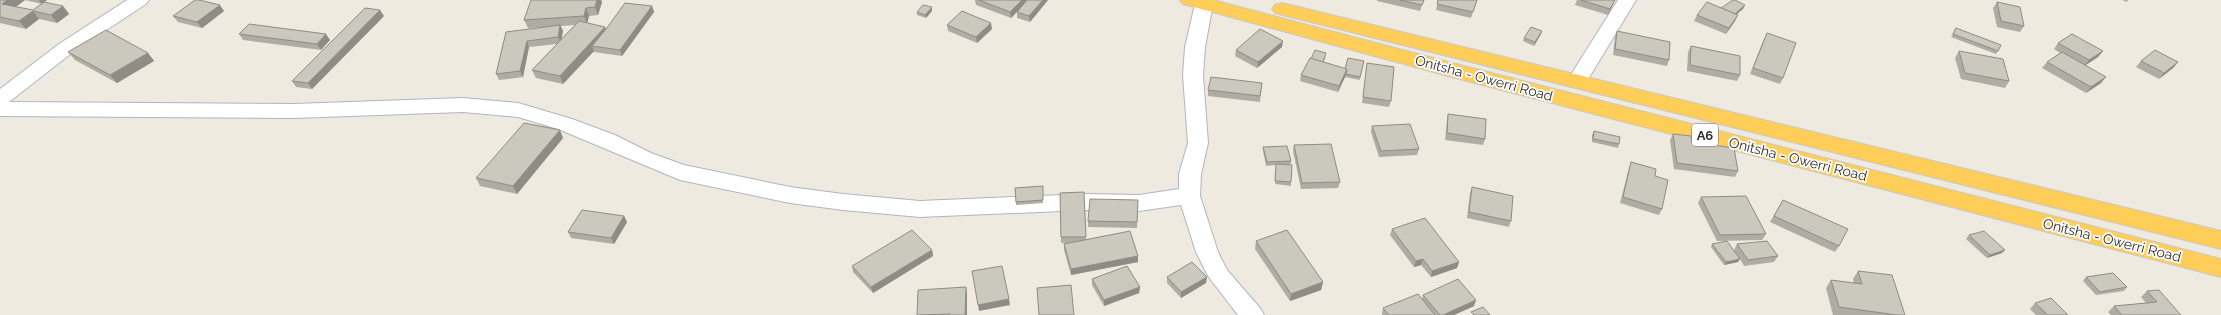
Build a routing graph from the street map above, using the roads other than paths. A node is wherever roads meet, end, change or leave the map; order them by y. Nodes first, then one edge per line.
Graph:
1 (140, 0) edge
2 (1244, 0) edge
3 (1627, 0) edge
4 (1197, 2) edge
5 (1577, 81) junction
6 (0, 99) edge
7 (0, 109) edge
8 (1189, 196) junction
9 (2221, 240) edge
10 (2221, 268) edge
11 (1252, 315) edge

1 - 6 street
2 - 5 highway, Onitsha - Owerri Road / A6
3 - 5 street
4 - 8 street
4 - 10 highway, Onitsha - Owerri Road / A6
5 - 9 highway, Onitsha - Owerri Road / A6
7 - 8 street
8 - 11 street

